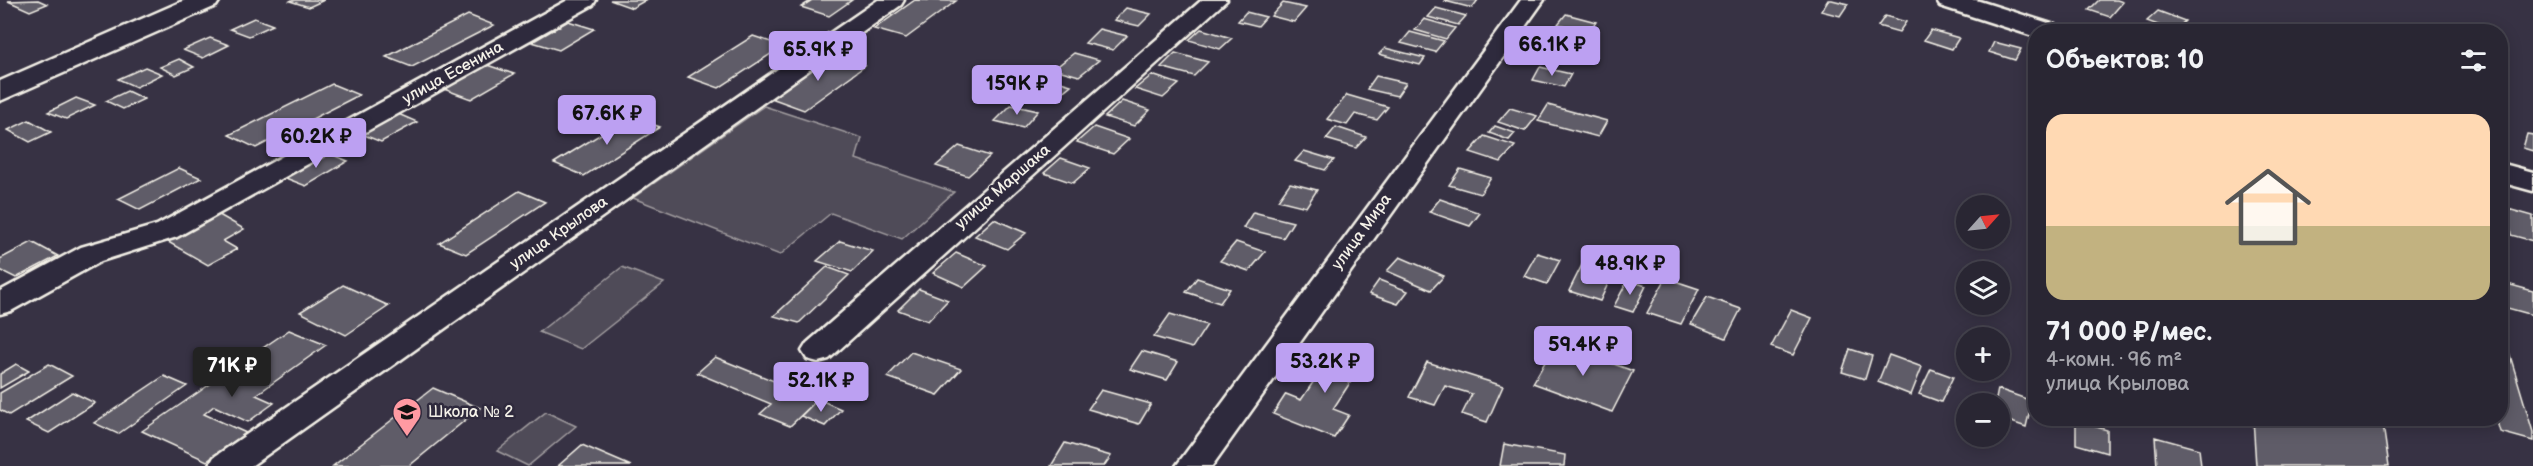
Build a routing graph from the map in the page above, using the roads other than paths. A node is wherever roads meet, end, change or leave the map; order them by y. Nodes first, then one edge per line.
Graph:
1 (207, 0) edge
2 (585, 0) edge
3 (893, 0) edge
4 (1216, 0) edge
5 (1533, 0) edge
6 (1949, 0) edge
7 (2028, 26) edge
8 (0, 92) edge
9 (2508, 174) edge
10 (2533, 182) edge
11 (0, 304) edge
12 (818, 351) dead end
13 (226, 466) edge
14 (1193, 466) edge

1 - 8 street
2 - 11 street, улица Есенина
3 - 13 street, улица Крылова
4 - 12 street, улица Маршака
5 - 14 street, улица Мира
6 - 7 street
9 - 10 street

